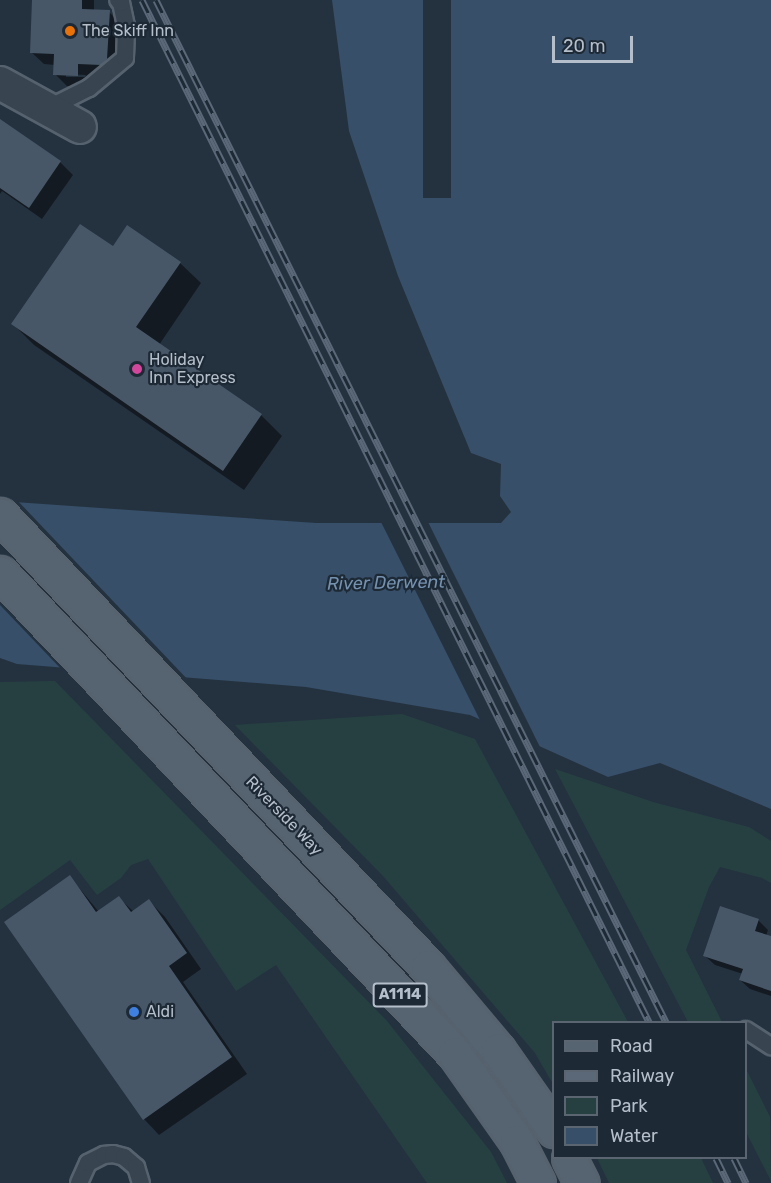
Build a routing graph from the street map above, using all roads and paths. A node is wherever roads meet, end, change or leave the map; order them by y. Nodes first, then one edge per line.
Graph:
1 (118, 0) edge
2 (0, 82) edge
3 (47, 109) junction
4 (80, 127) dead end
5 (0, 515) edge
6 (0, 573) edge
7 (747, 1031) edge
8 (771, 1046) edge
9 (552, 1127) edge
10 (570, 1159) edge
11 (79, 1183) edge
12 (141, 1183) edge
13 (538, 1183) edge
14 (582, 1183) edge

1 - 3 lane
2 - 3 street
3 - 4 street
5 - 9 main road, Riverside Way / A1114
6 - 13 main road, A1114
7 - 8 lane
10 - 14 main road
11 - 12 lane

